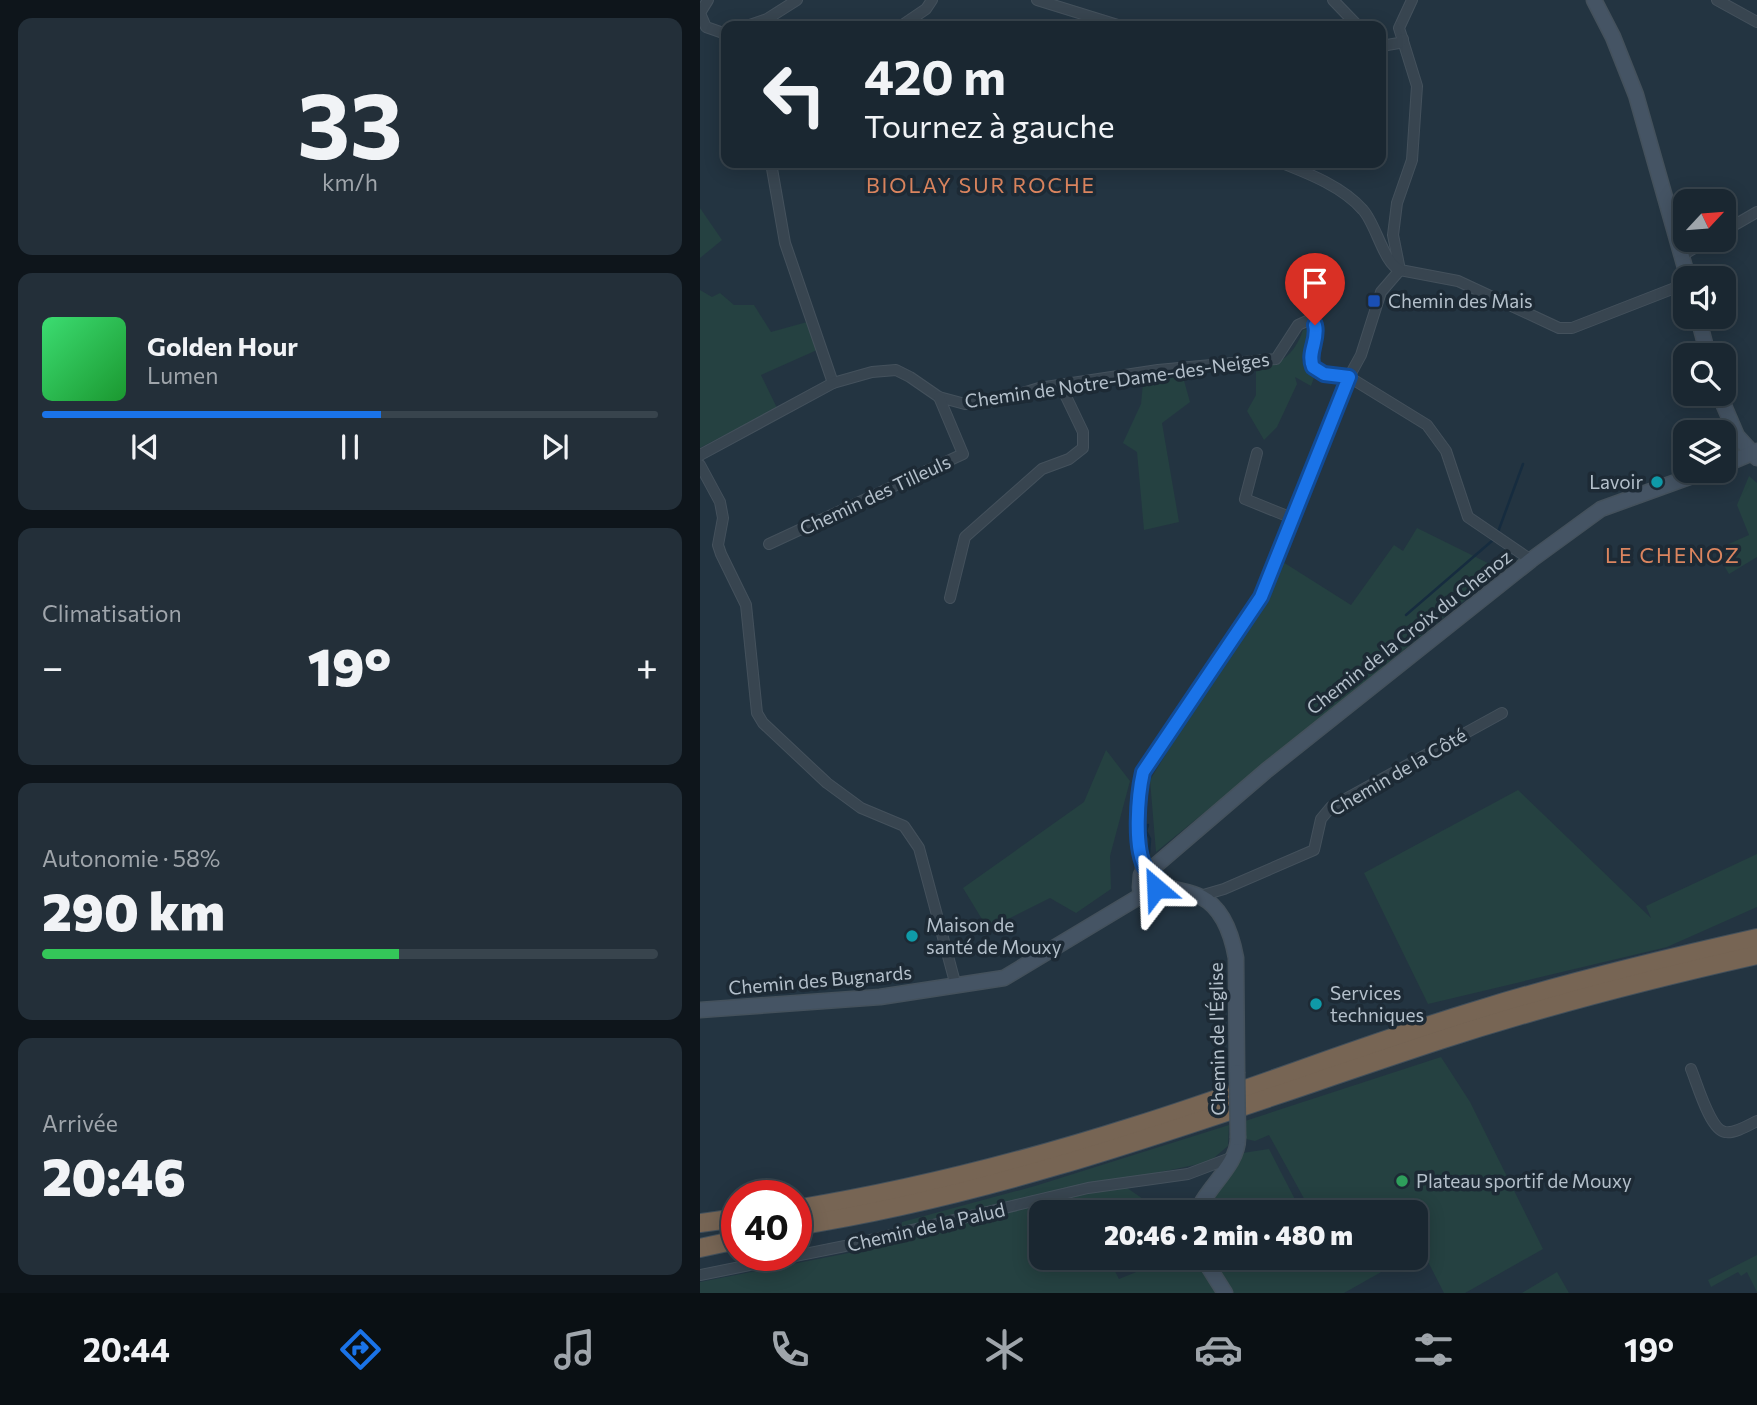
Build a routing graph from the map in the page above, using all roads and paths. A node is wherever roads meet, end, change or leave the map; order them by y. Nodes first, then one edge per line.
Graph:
1 (797, 0) edge
2 (932, 0) edge
3 (1037, 0) edge
4 (1333, 0) edge
5 (1412, 0) edge
6 (1594, 0) edge
7 (1717, 0) edge
8 (700, 12) edge
9 (761, 21) edge
10 (908, 21) edge
11 (1105, 21) edge
12 (1353, 21) edge
13 (1757, 22) edge
14 (721, 32) edge
15 (1403, 39) junction
16 (1386, 45) edge
17 (772, 168) edge
18 (1293, 168) edge
19 (1757, 212) edge
20 (1736, 224) edge
21 (1688, 252) edge
22 (1681, 256) junction
23 (1684, 266) edge
24 (1400, 270) junction
25 (1673, 289) edge
26 (1349, 377) junction
27 (833, 383) junction
28 (1060, 386) junction
29 (939, 397) junction
30 (1724, 406) edge
31 (1257, 453) dead end
32 (700, 454) edge
33 (1756, 454) edge
34 (1736, 460) edge
35 (700, 465) edge
36 (1673, 483) edge
37 (1292, 518) junction
38 (769, 544) dead end
39 (1531, 560) junction
40 (950, 598) dead end
41 (1502, 713) dead end
42 (1150, 881) junction
43 (1200, 896) junction
44 (1757, 937) edge
45 (1757, 955) edge
46 (956, 986) junction
47 (700, 1010) edge
48 (1691, 1069) dead end
49 (1757, 1121) edge
50 (1233, 1157) junction
51 (1202, 1200) edge
52 (812, 1206) edge
53 (721, 1220) edge
54 (700, 1223) edge
55 (812, 1224) edge
56 (721, 1239) edge
57 (700, 1240) edge
58 (721, 1242) edge
59 (700, 1248) edge
60 (1211, 1270) edge
61 (700, 1275) edge
62 (1225, 1293) edge

1 - 9 street
2 - 10 street
3 - 11 street
4 - 12 street
5 - 15 street
6 - 22 street
7 - 13 street
8 - 14 street
15 - 16 street
15 - 24 street
17 - 27 street
18 - 24 street
19 - 20 street
21 - 22 street
22 - 23 street
24 - 25 street
24 - 26 street
26 - 28 street, Chemin de Notre-Dame-des-Neiges
26 - 37 street
26 - 39 street
27 - 29 street, Chemin de Notre-Dame-des-Neiges
27 - 32 street, Chemin de Notre-Dame-des-Neiges
28 - 29 street, Chemin de Notre-Dame-des-Neiges
28 - 40 street
29 - 38 street, Chemin des Tilleuls
30 - 33 street
31 - 37 street
33 - 34 street
35 - 46 street
36 - 39 street, Chemin de la Croix du Chenoz
37 - 42 street
39 - 42 street, Chemin de la Croix du Chenoz
41 - 43 street, Chemin de la Côté
42 - 43 street
42 - 46 street, Chemin des Bugnards
43 - 50 street, Chemin de l'Église, bridge
44 - 52 highway
45 - 55 highway
46 - 47 street, Chemin des Bugnards
48 - 49 street
50 - 51 street, Chemin de l'Église
50 - 61 street, Chemin de la Palud
53 - 54 highway
56 - 57 highway
58 - 59 highway
60 - 62 street

